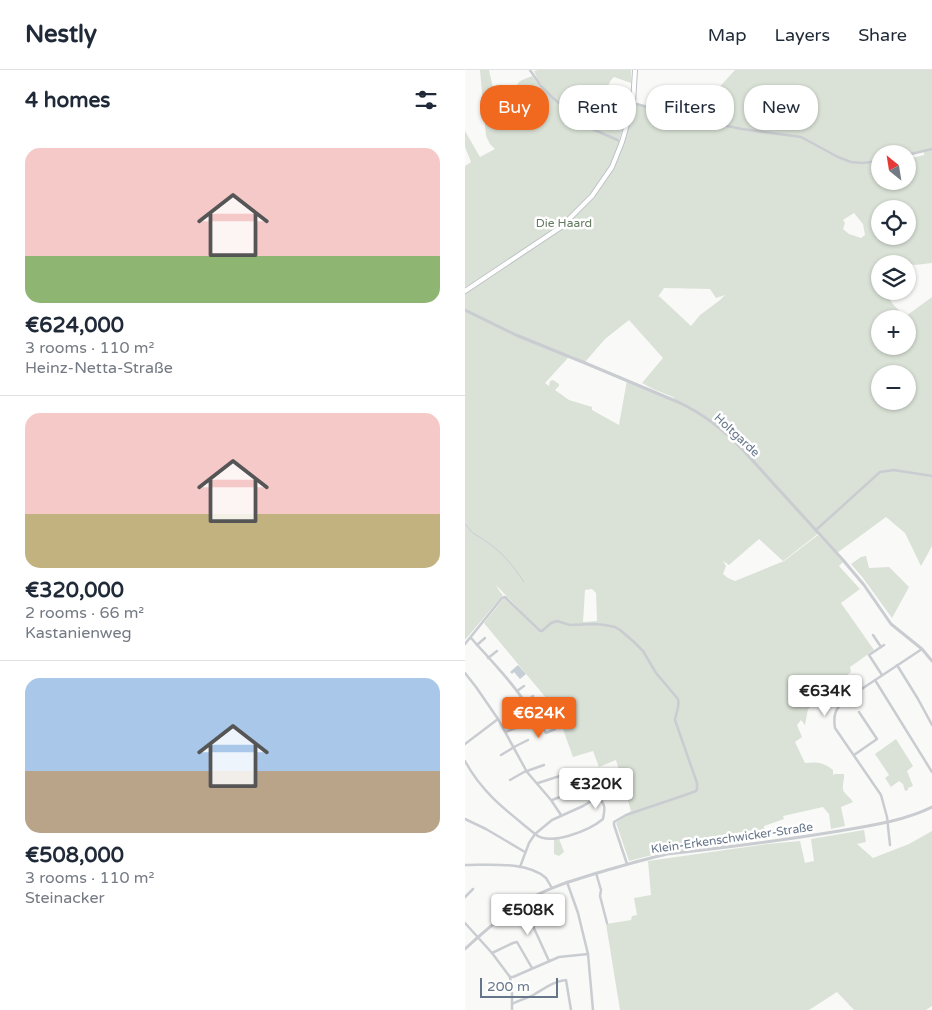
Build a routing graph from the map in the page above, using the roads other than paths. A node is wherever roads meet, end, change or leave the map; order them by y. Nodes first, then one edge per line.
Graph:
1 (530, 70) edge
2 (635, 70) edge
3 (634, 85) edge
4 (636, 104) edge
5 (625, 130) edge
6 (622, 142) junction
7 (932, 149) edge
8 (916, 153) edge
9 (871, 162) edge
10 (465, 291) edge
11 (465, 310) edge
12 (932, 476) edge
13 (816, 530) junction
14 (873, 635) dead end
15 (470, 637) junction
16 (485, 638) dead end
17 (465, 644) edge
18 (477, 645) junction
19 (922, 649) junction
20 (497, 651) dead end
21 (488, 658) junction
22 (932, 661) edge
23 (897, 665) junction
24 (465, 673) edge
25 (882, 675) junction
26 (875, 680) junction
27 (524, 686) dead end
28 (517, 691) junction
29 (533, 696) dead end
30 (525, 703) junction
31 (544, 705) dead end
32 (528, 712) junction
33 (859, 712) dead end
34 (546, 717) dead end
35 (498, 719) junction
36 (538, 721) junction
37 (523, 725) junction
38 (932, 725) edge
39 (555, 729) dead end
40 (506, 732) junction
41 (528, 740) dead end
42 (465, 744) edge
43 (513, 747) junction
44 (501, 755) dead end
45 (854, 755) junction
46 (465, 760) edge
47 (544, 765) dead end
48 (931, 770) edge
49 (527, 772) junction
50 (566, 774) dead end
51 (510, 780) dead end
52 (609, 780) dead end
53 (593, 781) dead end
54 (538, 783) junction
55 (576, 792) dead end
56 (598, 797) junction
57 (551, 800) junction
58 (932, 807) edge
59 (561, 815) junction
60 (465, 819) edge
61 (888, 822) junction
62 (535, 834) junction
63 (890, 845) dead end
64 (525, 852) junction
65 (627, 864) junction
66 (465, 865) edge
67 (520, 867) junction
68 (596, 874) junction
69 (567, 882) junction
70 (552, 888) junction
71 (473, 889) dead end
72 (465, 897) edge
73 (520, 905) junction
74 (465, 923) edge
75 (607, 924) dead end
76 (478, 937) junction
77 (465, 949) edge
78 (492, 952) junction
79 (588, 954) junction
80 (549, 961) junction
81 (532, 968) junction
82 (510, 978) junction
83 (512, 1004) junction
84 (512, 1010) edge
85 (571, 1010) edge
86 (593, 1010) edge

1 - 6 street
2 - 3 main road
4 - 9 street
5 - 6 main road
6 - 10 main road
7 - 8 street
11 - 13 street, Holtgarde
12 - 13 street
13 - 19 street, Holtgarde
14 - 25 street
15 - 17 street
15 - 18 street
15 - 65 street
16 - 18 street
18 - 21 street
19 - 22 street, Holtgarde
19 - 23 street
20 - 21 street
21 - 28 street
23 - 25 street
23 - 38 street
24 - 35 street
25 - 26 street
26 - 45 street
26 - 48 street
27 - 28 street
28 - 30 street
29 - 30 street
30 - 32 street
31 - 32 street
32 - 37 street
33 - 45 street
34 - 36 street
35 - 40 street
35 - 42 street
36 - 37 street
36 - 39 street
37 - 40 street
40 - 43 street
41 - 43 street
43 - 44 street
43 - 49 street
45 - 61 street
46 - 62 street
47 - 49 street
49 - 51 street
49 - 54 street
50 - 54 street
52 - 56 street
53 - 56 street
54 - 57 street
55 - 57 street
56 - 59 street
56 - 62 street
57 - 59 street
58 - 61 street, Klein-Erkenschwicker-Straße
59 - 62 street
60 - 64 street
61 - 63 street
61 - 65 street, Klein-Erkenschwicker-Straße
62 - 64 street
64 - 67 street
65 - 68 street, Klein-Erkenschwicker-Straße
66 - 67 street
67 - 70 street
68 - 69 street, Klein-Erkenschwicker-Straße
68 - 75 street
69 - 70 street, Klein-Erkenschwicker-Straße
69 - 79 street
70 - 73 street, Klein-Erkenschwicker-Straße
71 - 72 street
73 - 76 street, Klein-Erkenschwicker-Straße
73 - 80 street
74 - 76 street
76 - 77 street, Klein-Erkenschwicker-Straße
76 - 78 street
78 - 81 street
78 - 82 street
79 - 80 street
79 - 86 street
80 - 81 street
81 - 82 street
82 - 83 street
83 - 84 street
83 - 85 street

